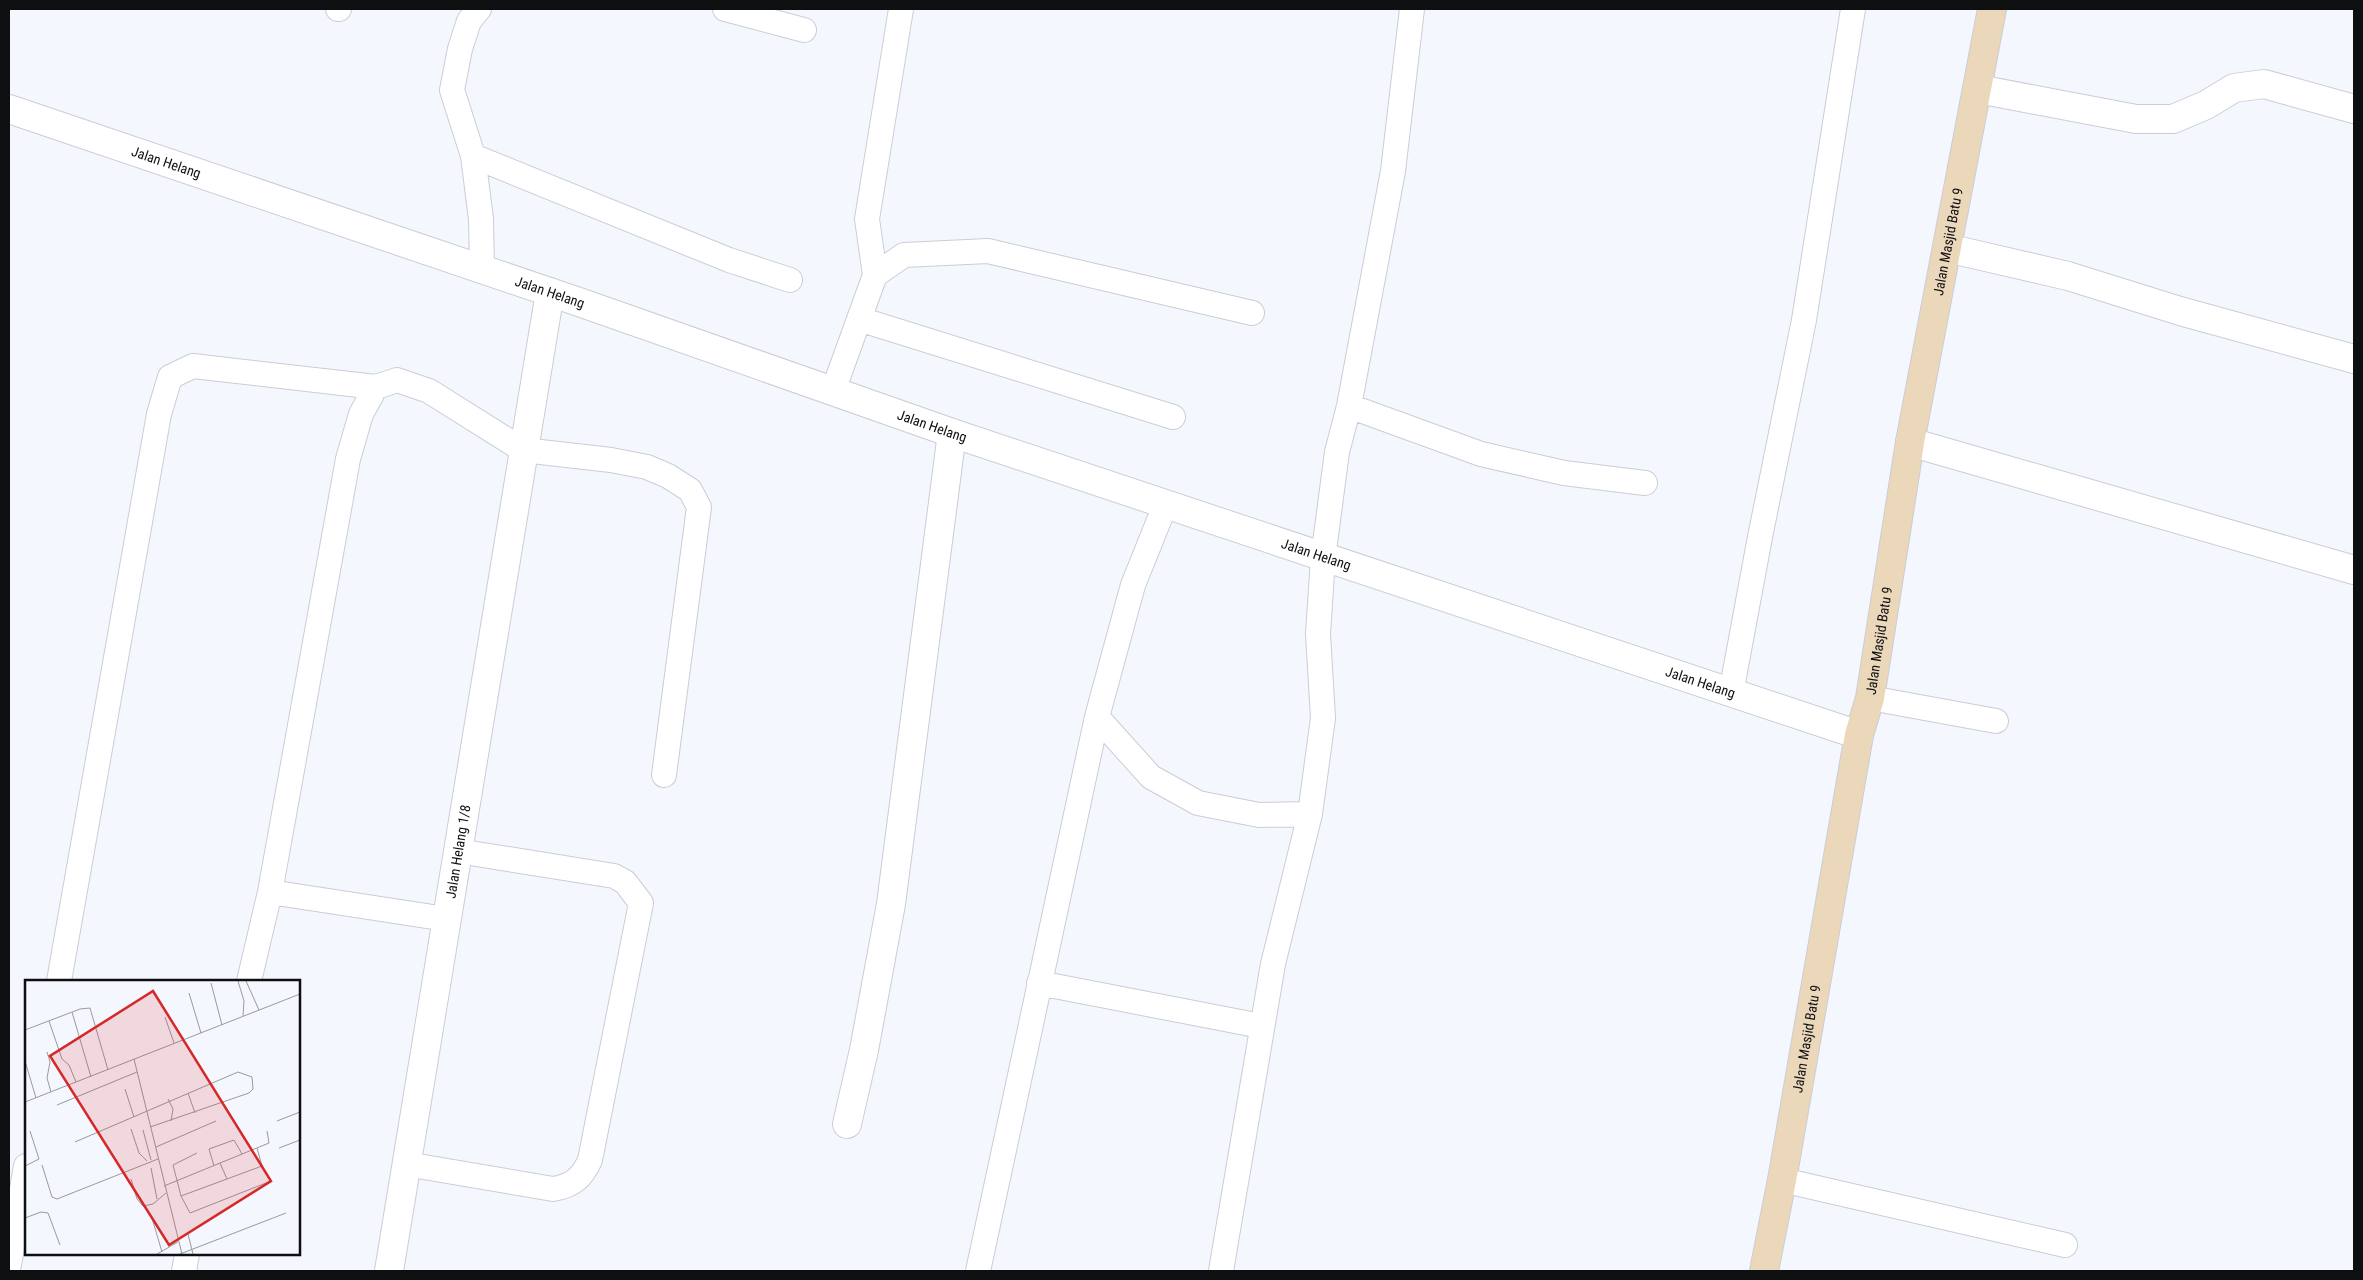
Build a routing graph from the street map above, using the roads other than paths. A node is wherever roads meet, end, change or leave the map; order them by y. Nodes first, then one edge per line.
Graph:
1 (479, 9) edge
2 (725, 9) edge
3 (901, 9) edge
4 (1412, 9) edge
5 (1853, 9) edge
6 (1992, 9) edge
7 (804, 30) dead end
8 (1978, 89) junction
9 (9, 109) edge
10 (2354, 109) edge
11 (473, 156) junction
12 (1947, 248) junction
13 (482, 269) junction
14 (874, 275) junction
15 (790, 280) dead end
16 (550, 292) junction
17 (1252, 313) dead end
18 (859, 319) junction
19 (2354, 359) edge
20 (376, 387) junction
21 (833, 391) junction
22 (1349, 406) junction
23 (1173, 417) dead end
24 (952, 433) junction
25 (524, 441) junction
26 (1910, 442) junction
27 (1645, 482) dead end
28 (1166, 502) junction
29 (1323, 558) junction
30 (2354, 570) edge
31 (1731, 693) junction
32 (1870, 698) junction
33 (1097, 717) junction
34 (1996, 721) dead end
35 (1859, 735) junction
36 (664, 775) dead end
37 (1310, 814) junction
38 (458, 851) junction
39 (270, 892) junction
40 (446, 919) junction
41 (59, 980) edge
42 (250, 980) edge
43 (1039, 983) junction
44 (1261, 1026) junction
45 (847, 1124) dead end
46 (406, 1164) junction
47 (25, 1172) edge
48 (1782, 1180) junction
49 (2065, 1245) dead end
50 (187, 1255) edge
51 (9, 1265) edge
52 (184, 1271) edge
53 (388, 1271) edge
54 (978, 1271) edge
55 (1221, 1271) edge
56 (1764, 1271) edge

1 - 11 lane
2 - 7 lane
3 - 14 lane
4 - 22 lane
5 - 31 lane
6 - 8 main road, Jalan Masjid Batu 9
8 - 10 street
8 - 12 main road, Jalan Masjid Batu 9
9 - 13 street, Jalan Helang
11 - 13 lane
11 - 15 lane
12 - 19 street
12 - 26 main road, Jalan Masjid Batu 9
13 - 16 street, Jalan Helang
14 - 17 lane
14 - 18 lane
16 - 21 street, Jalan Helang
16 - 25 street, Jalan Helang 1/8
18 - 21 lane
18 - 23 lane
20 - 25 lane
20 - 39 lane
20 - 41 lane
21 - 24 street, Jalan Helang
22 - 27 lane
22 - 29 lane
24 - 28 street, Jalan Helang
24 - 45 street
25 - 36 lane
25 - 38 street, Jalan Helang 1/8
26 - 30 street
26 - 32 main road, Jalan Masjid Batu 9
28 - 29 street, Jalan Helang
28 - 33 lane
29 - 31 street, Jalan Helang
29 - 37 lane
31 - 35 street, Jalan Helang
32 - 34 lane
32 - 35 main road, Jalan Masjid Batu 9
33 - 37 lane
33 - 43 lane
35 - 48 main road, Jalan Masjid Batu 9
37 - 44 lane
38 - 40 street, Jalan Helang 1/8
38 - 46 lane
39 - 40 lane
39 - 42 lane
40 - 46 street, Jalan Helang 1/8
43 - 44 lane
43 - 54 lane
44 - 55 lane
46 - 53 street, Jalan Helang 1/8
47 - 51 lane
48 - 49 lane
48 - 56 main road, Jalan Masjid Batu 9
50 - 52 lane

